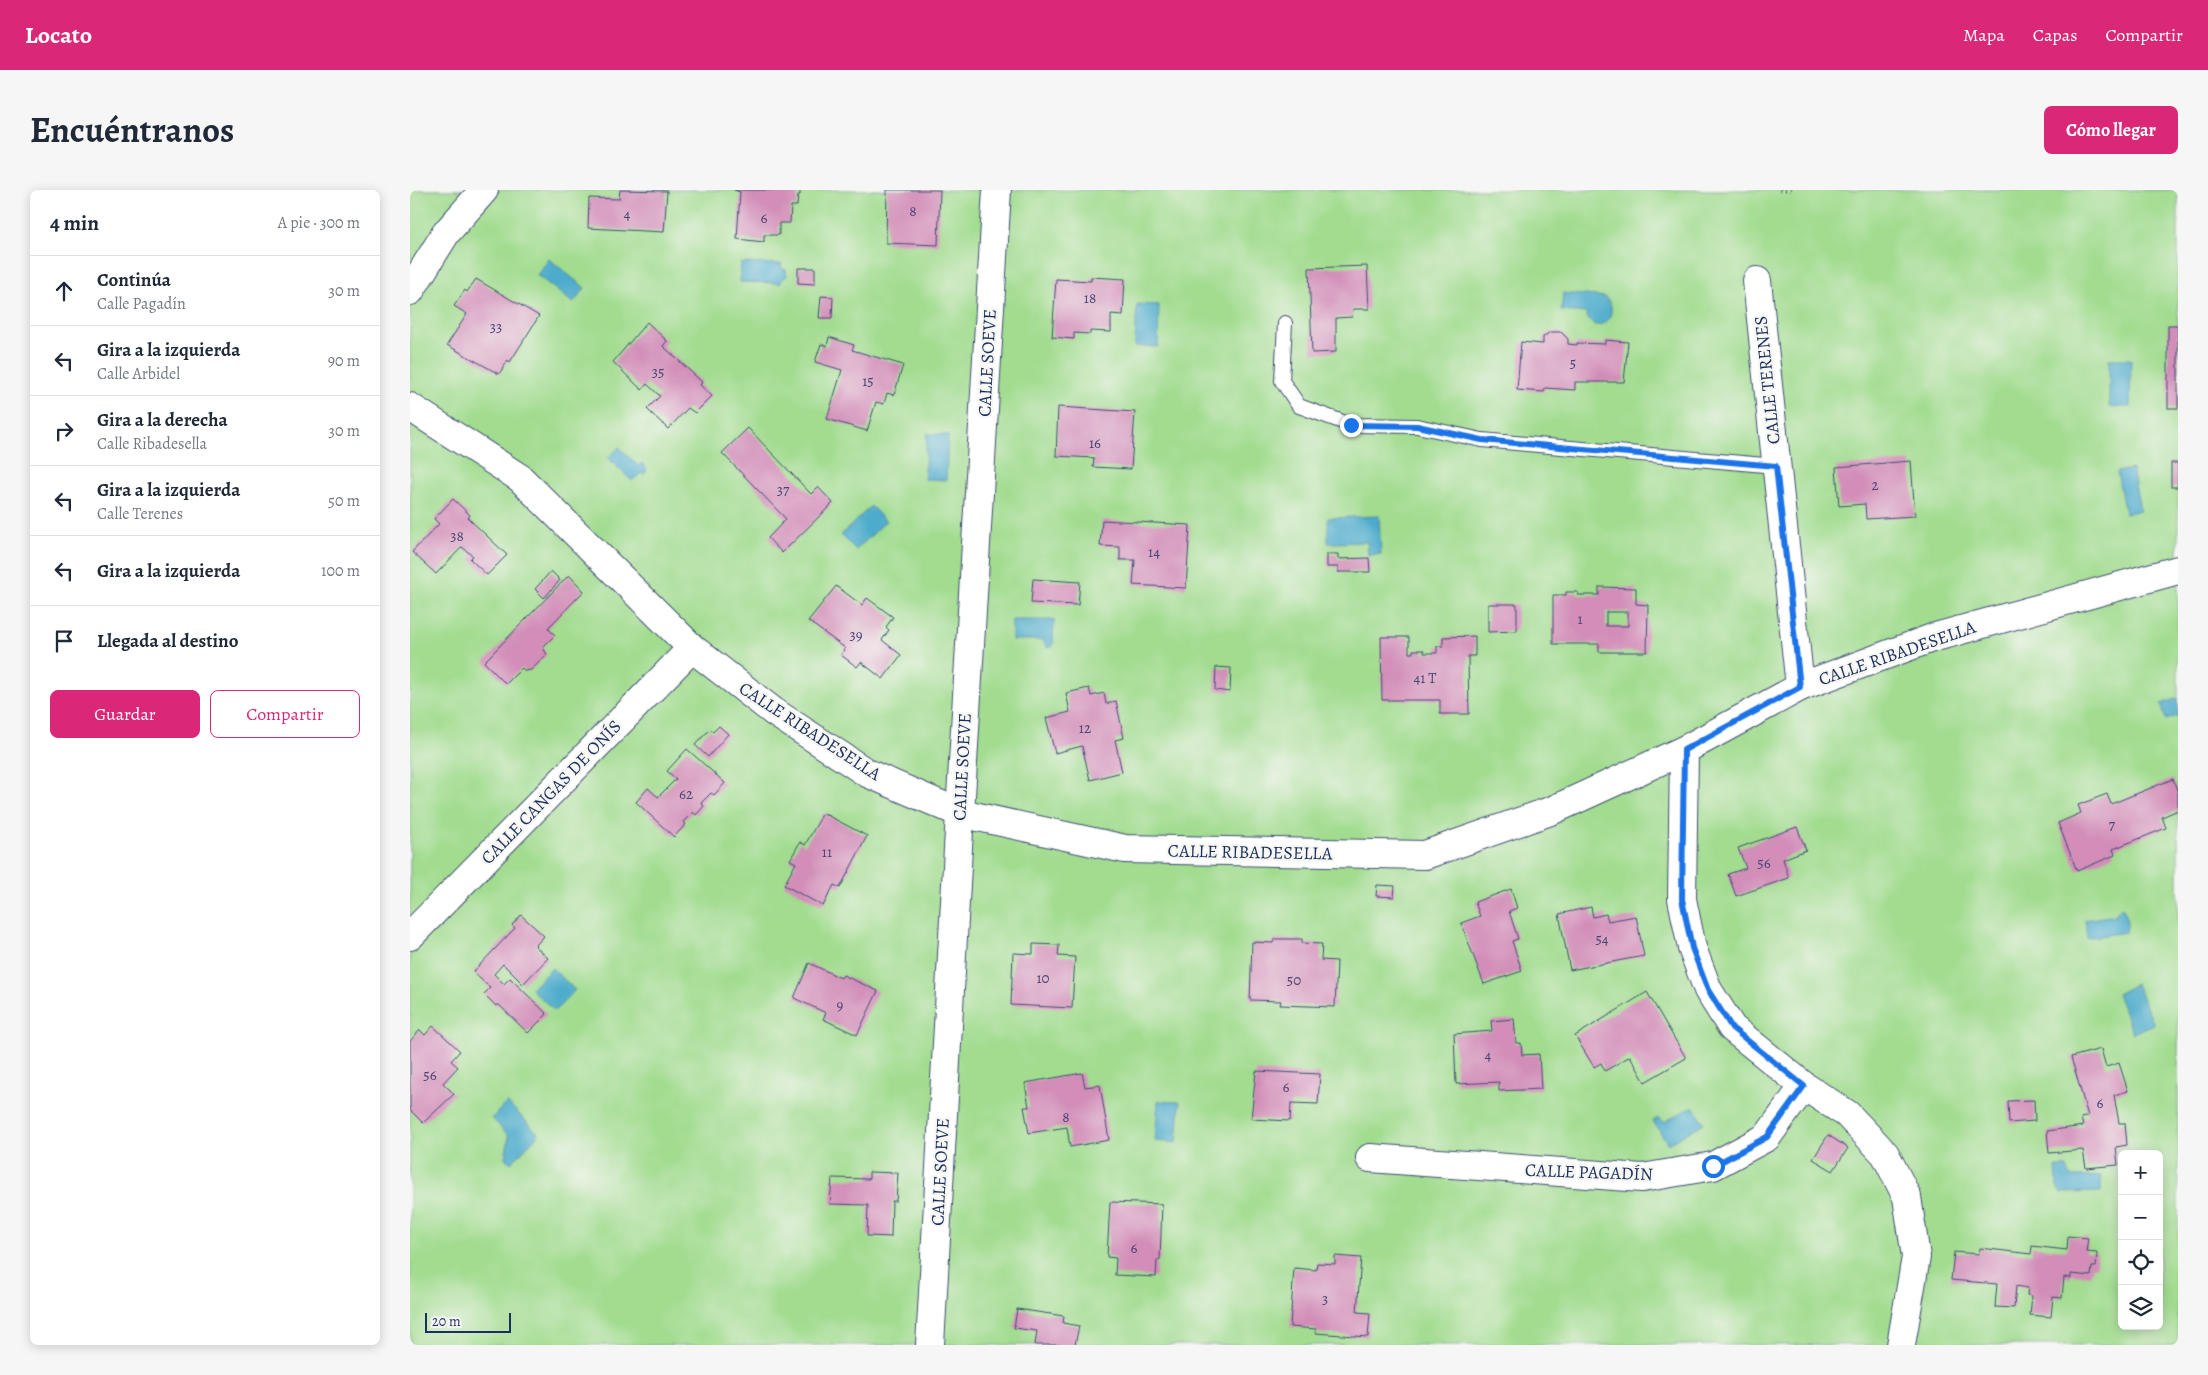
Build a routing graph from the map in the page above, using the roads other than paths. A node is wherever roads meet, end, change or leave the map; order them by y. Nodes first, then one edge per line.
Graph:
1 (484, 190) edge
2 (997, 190) edge
3 (1757, 281) dead end
4 (410, 291) edge
5 (1285, 323) dead end
6 (410, 407) edge
7 (1776, 466) junction
8 (2178, 570) edge
9 (692, 648) junction
10 (1800, 687) junction
11 (1684, 750) junction
12 (960, 813) junction
13 (410, 936) edge
14 (1804, 1086) junction
15 (1370, 1158) dead end
16 (930, 1345) edge
17 (1901, 1345) edge

1 - 4 street
2 - 12 street, CALLE SOEVE
3 - 7 street, CALLE TERENES
5 - 7 lane
6 - 9 street, CALLE RIBADESELLA
7 - 10 street, CALLE TERENES
8 - 10 street, CALLE RIBADESELLA
9 - 12 street, CALLE RIBADESELLA
9 - 13 street, CALLE CANGAS DE ONÍS
10 - 11 street, CALLE RIBADESELLA
11 - 12 street, CALLE RIBADESELLA
11 - 14 street
12 - 16 street, CALLE SOEVE
14 - 15 street, CALLE PAGADÍN
14 - 17 street

